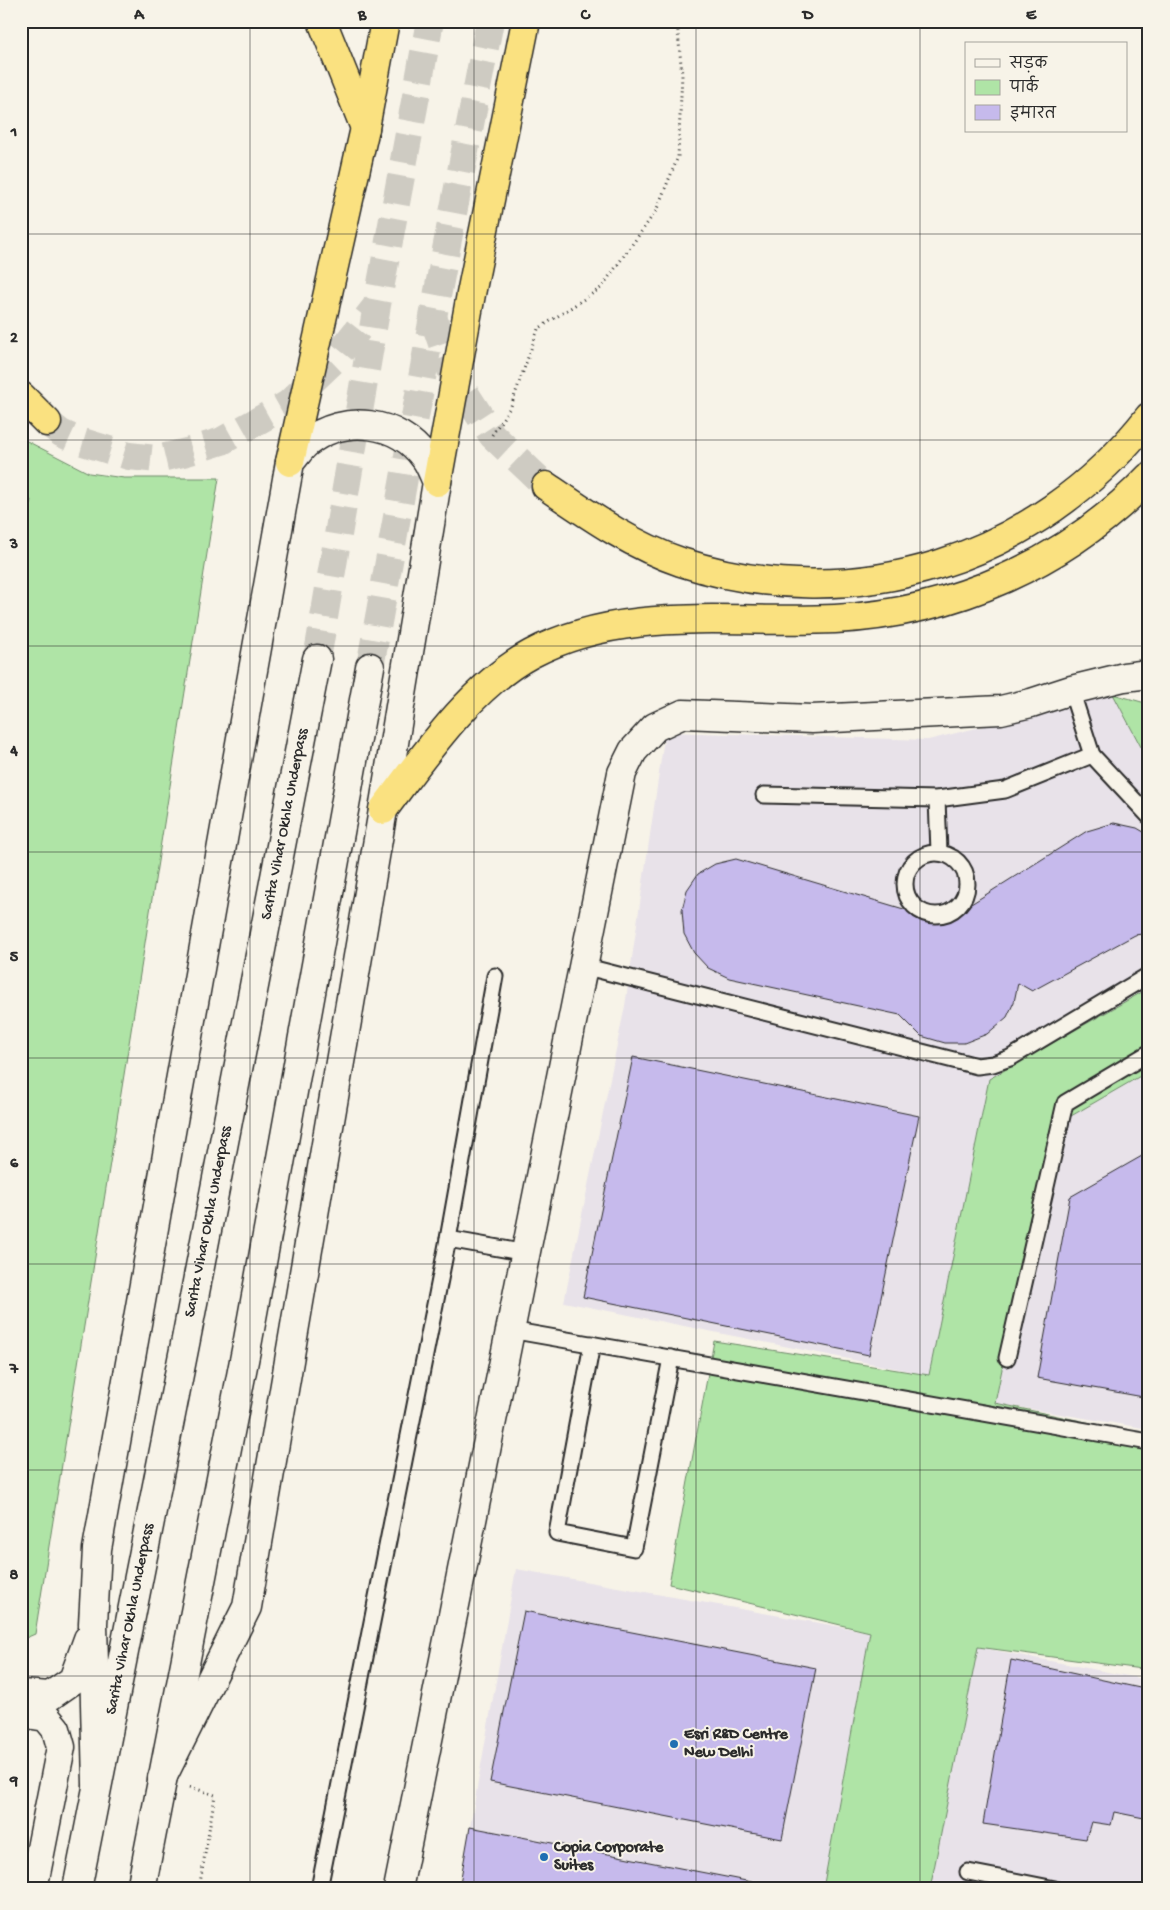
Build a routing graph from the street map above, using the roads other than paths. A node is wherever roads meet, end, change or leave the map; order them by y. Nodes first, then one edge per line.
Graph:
1 (322, 21) edge
2 (385, 21) edge
3 (526, 21) edge
4 (365, 128) junction
5 (21, 396) edge
6 (1149, 418) edge
7 (47, 422) tunnel mouth
8 (290, 462) junction
9 (1149, 477) edge
10 (437, 482) junction
11 (546, 486) tunnel mouth
12 (317, 659) tunnel mouth
13 (370, 667) tunnel mouth
14 (1149, 674) edge
15 (1071, 690) junction
16 (1092, 755) junction
17 (764, 795) dead end
18 (938, 799) junction
19 (383, 810) junction
20 (1149, 816) edge
21 (939, 852) junction
22 (583, 966) junction
23 (1149, 975) edge
24 (495, 976) dead end
25 (1149, 1053) edge
26 (448, 1238) junction
27 (526, 1253) junction
28 (510, 1330) junction
29 (592, 1344) junction
30 (671, 1358) junction
31 (1007, 1358) dead end
32 (1149, 1442) edge
33 (93, 1624) junction
34 (21, 1694) edge
35 (21, 1713) edge
36 (162, 1778) junction
37 (97, 1784) junction
38 (968, 1872) dead end
39 (33, 1889) edge
40 (77, 1889) edge
41 (141, 1889) edge
42 (319, 1889) edge
43 (398, 1889) edge
44 (1054, 1889) edge

1 - 4 highway
2 - 4 highway
3 - 10 highway
4 - 8 highway
5 - 7 highway
6 - 11 highway
8 - 10 main road
8 - 33 main road
9 - 19 highway
10 - 19 main road
12 - 37 main road, Sarita Vihar Okhla Underpass
13 - 36 main road
14 - 15 main road
15 - 16 lane
15 - 22 main road
16 - 18 lane
16 - 20 lane
17 - 18 lane
18 - 21 lane
19 - 36 main road
21 - 21 lane
22 - 23 lane
22 - 27 main road
24 - 26 lane
25 - 31 lane
26 - 27 lane
26 - 42 lane
27 - 28 main road
28 - 29 lane
28 - 43 main road
29 - 30 lane
29 - 30 lane
30 - 32 lane
33 - 34 main road
33 - 37 main road
35 - 39 main road
36 - 41 main road
37 - 40 main road
38 - 44 lane

